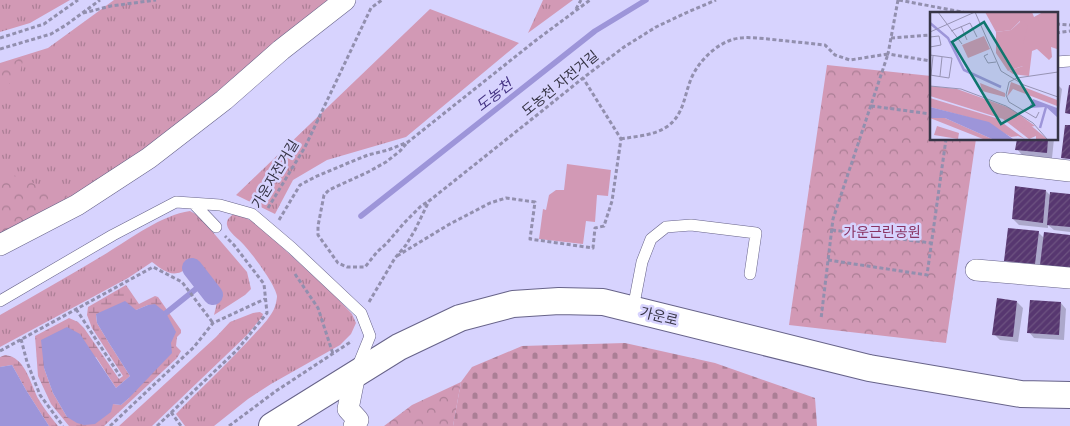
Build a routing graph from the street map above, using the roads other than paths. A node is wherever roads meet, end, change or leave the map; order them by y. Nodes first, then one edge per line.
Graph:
1 (345, 0) edge
2 (1000, 163) dead end
3 (1070, 171) edge
4 (194, 204) junction
5 (216, 227) road end
6 (0, 245) edge
7 (976, 270) dead end
8 (750, 274) dead end
9 (1070, 278) edge
10 (0, 301) edge
11 (633, 309) junction
12 (355, 374) junction
13 (1070, 395) edge
14 (272, 426) edge
15 (354, 426) edge

1 - 6 street
2 - 3 street
4 - 5 lane
4 - 10 lane
4 - 12 lane
7 - 9 street
8 - 11 lane
11 - 12 street, 가운로
11 - 13 street, 가운로
12 - 14 street, 가운로
12 - 15 street

